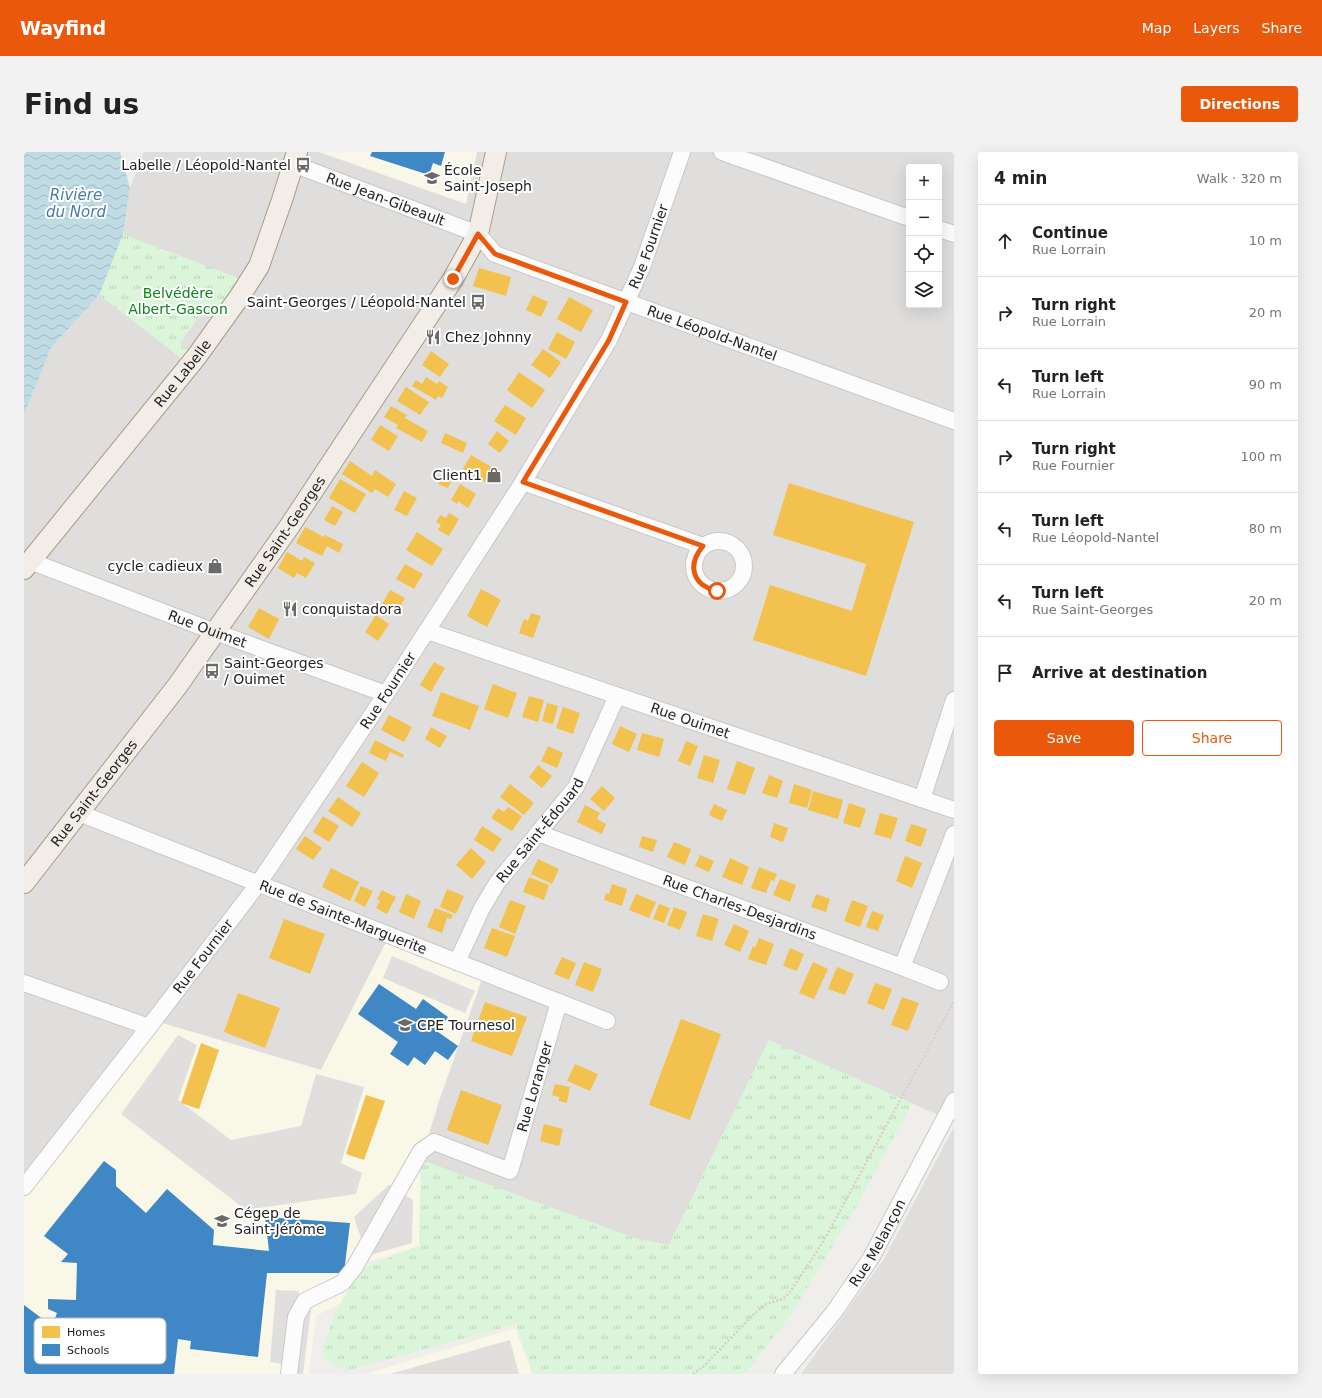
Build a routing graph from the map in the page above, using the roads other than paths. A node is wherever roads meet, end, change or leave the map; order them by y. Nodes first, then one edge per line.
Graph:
1 (496, 152) edge
2 (682, 152) edge
3 (722, 152) edge
4 (295, 158) edge
5 (906, 217) edge
6 (942, 230) edge
7 (478, 234) junction
8 (954, 234) edge
9 (626, 302) junction
10 (954, 421) edge
11 (523, 482) junction
12 (703, 546) dead end
13 (27, 565) edge
14 (427, 631) junction
15 (215, 632) junction
16 (386, 694) junction
17 (617, 696) junction
18 (954, 700) edge
19 (922, 799) junction
20 (954, 810) edge
21 (79, 814) junction
22 (538, 833) junction
23 (954, 834) edge
24 (24, 883) edge
25 (258, 884) junction
26 (457, 962) junction
27 (902, 967) junction
28 (940, 982) dead end
29 (24, 983) edge
30 (560, 1002) junction
31 (607, 1021) dead end
32 (149, 1027) junction
33 (954, 1101) edge
34 (24, 1187) edge
35 (788, 1372) edge
36 (289, 1374) edge

1 - 7 main road, Rue Saint-Georges
2 - 9 street, Rue Fournier
3 - 5 street
4 - 7 street, Rue Jean-Gibeault
4 - 13 main road, Rue Labelle
6 - 8 street
7 - 9 street, Rue Léopold-Nantel
7 - 15 main road, Rue Saint-Georges
9 - 10 street, Rue Léopold-Nantel
9 - 11 street, Rue Fournier
11 - 12 street
11 - 14 street, Rue Fournier
13 - 15 street, Rue Ouimet
14 - 16 street, Rue Fournier
14 - 17 street, Rue Ouimet
15 - 16 street, Rue Ouimet
15 - 21 main road, Rue Saint-Georges
16 - 25 street, Rue Fournier
17 - 19 street, Rue Ouimet
17 - 22 street, Rue Saint-Édouard
18 - 19 street
19 - 20 street, Rue Ouimet
21 - 24 main road, Rue Saint-Georges
21 - 25 street, Rue de Sainte-Marguerite
22 - 26 street, Rue Saint-Édouard
22 - 27 street, Rue Charles-Desjardins
23 - 27 street
25 - 26 street, Rue de Sainte-Marguerite
25 - 32 street, Rue Fournier
26 - 30 street, Rue de Sainte-Marguerite
27 - 28 street, Rue Charles-Desjardins
29 - 32 street
30 - 31 street, Rue de Sainte-Marguerite
30 - 36 street, Rue Loranger
32 - 34 street, Rue Fournier
33 - 35 street, Rue Melançon

